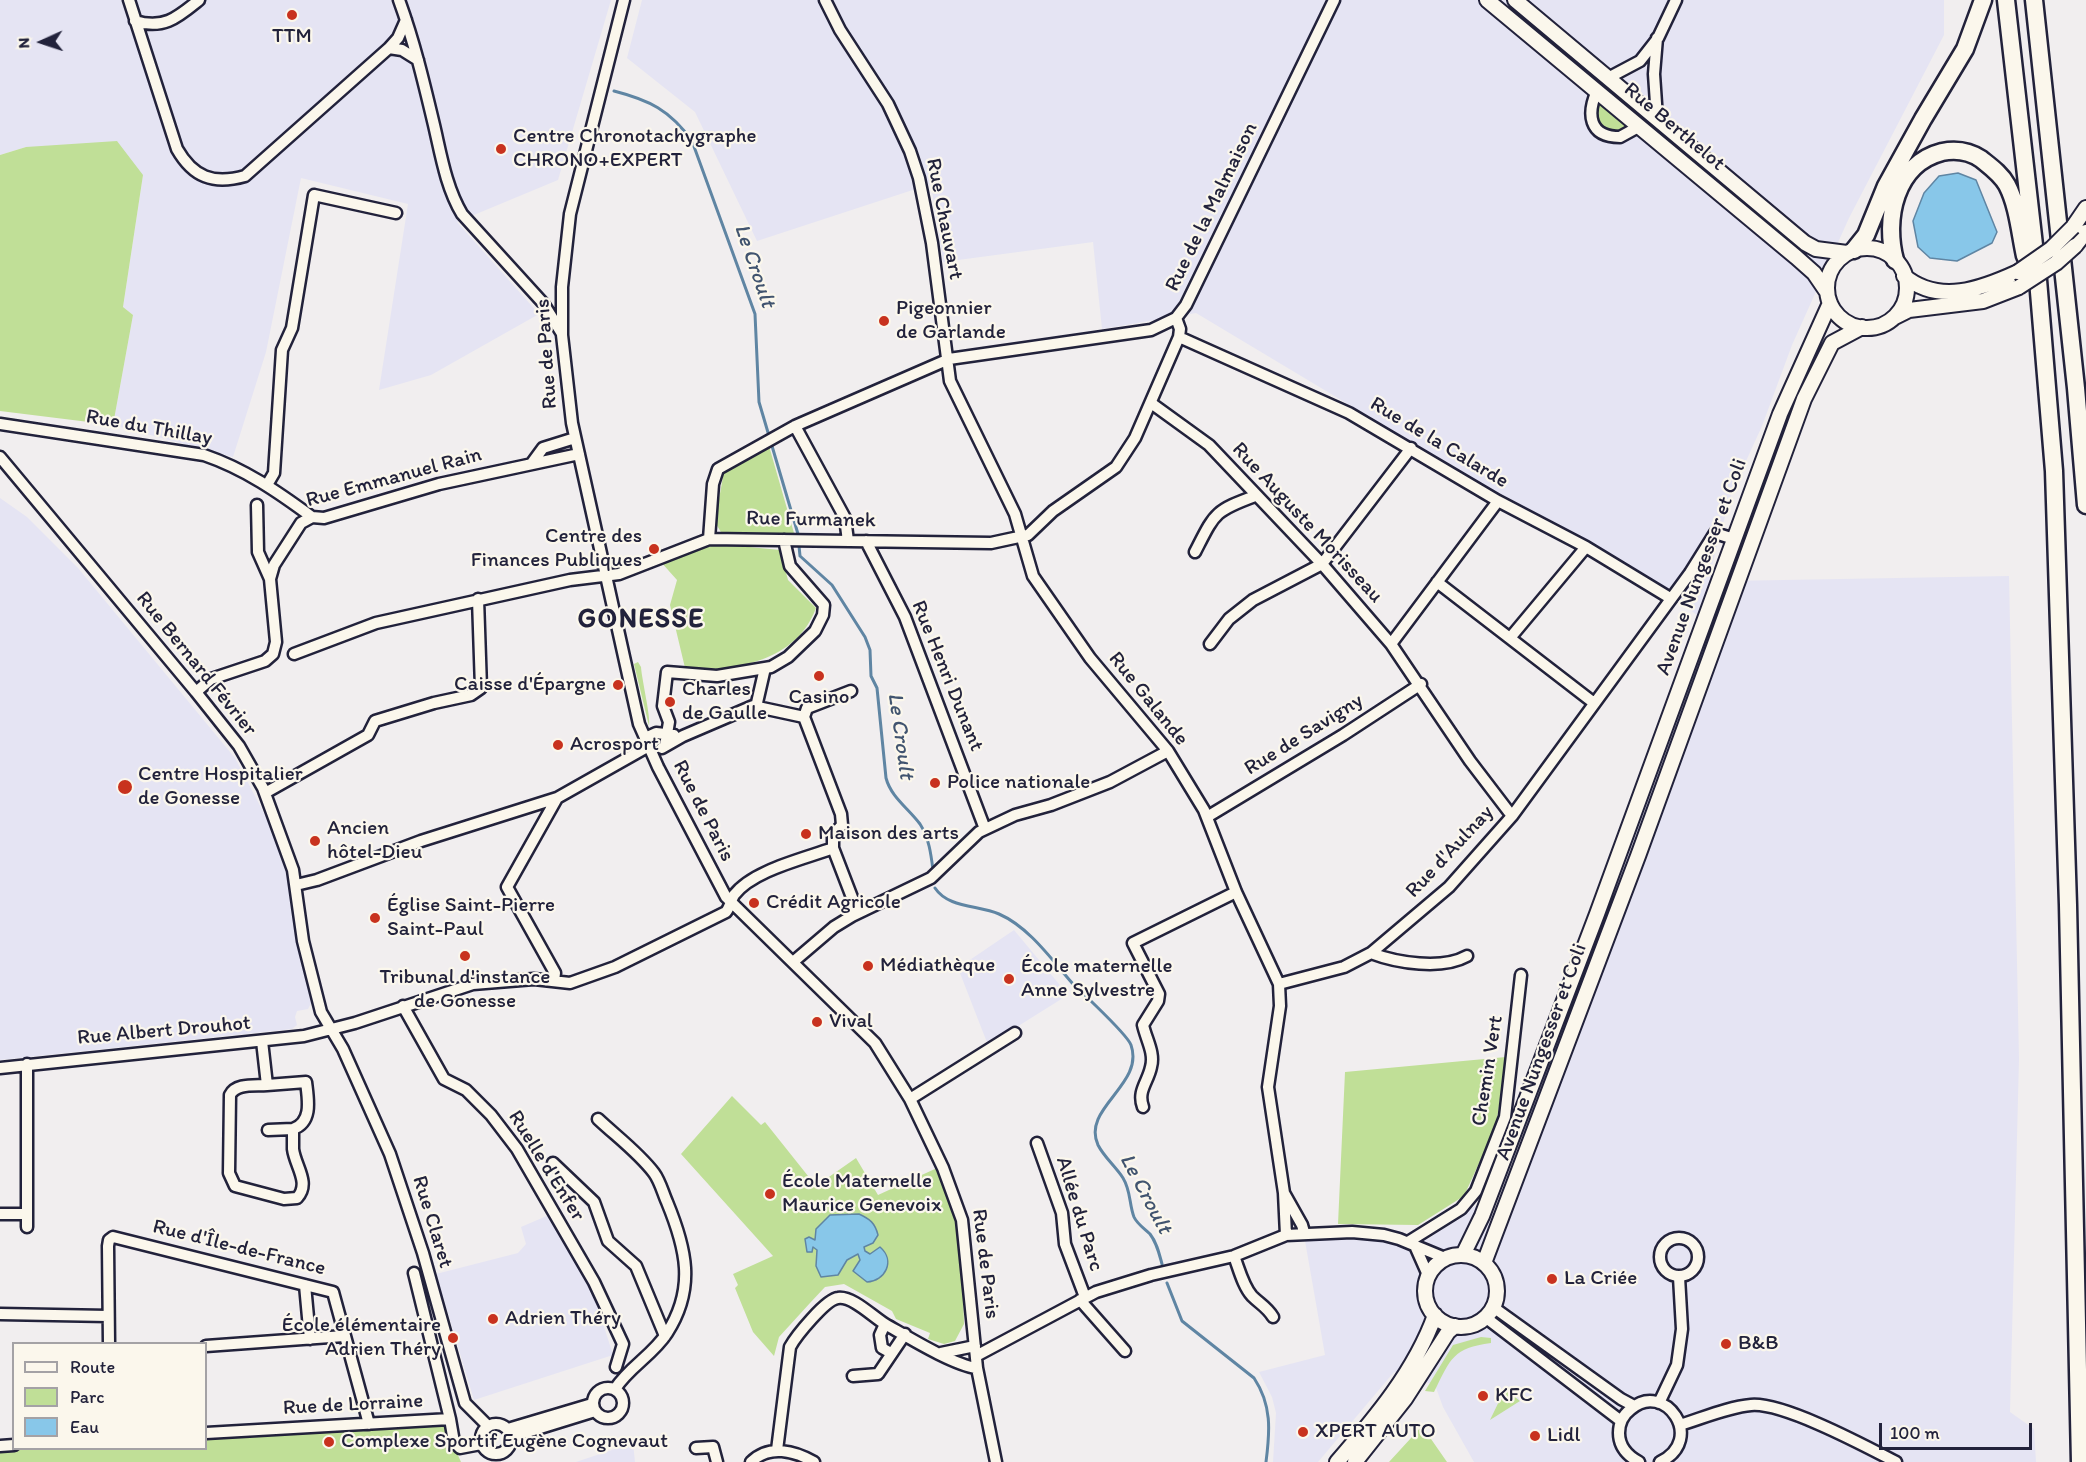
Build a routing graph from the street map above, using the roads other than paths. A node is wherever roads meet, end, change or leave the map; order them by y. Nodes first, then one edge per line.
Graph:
1 (129, 0) edge
2 (199, 0) edge
3 (399, 0) edge
4 (624, 0) edge
5 (825, 0) edge
6 (1334, 0) edge
7 (1487, 0) edge
8 (1515, 0) edge
9 (1676, 0) edge
10 (1983, 0) edge
11 (2006, 0) edge
12 (2034, 0) edge
13 (406, 20) junction
14 (135, 21) junction
15 (1658, 38) junction
16 (389, 48) junction
17 (418, 60) junction
18 (1608, 78) junction
19 (1597, 91) junction
20 (1657, 118) junction
21 (1640, 126) junction
22 (2086, 208) edge
23 (396, 213) dead end
24 (2080, 229) edge
25 (1851, 252) junction
26 (1895, 260) junction
27 (1904, 276) junction
28 (2018, 279) junction
29 (562, 289) junction
30 (2038, 297) junction
31 (1829, 298) junction
32 (543, 303) junction
33 (1893, 317) junction
34 (1176, 318) junction
35 (1862, 327) junction
36 (562, 335) junction
37 (1179, 337) junction
38 (949, 359) junction
39 (1151, 404) junction
40 (1, 425) edge
41 (795, 426) junction
42 (575, 438) junction
43 (1411, 448) junction
44 (579, 454) junction
45 (0, 457) edge
46 (532, 463) junction
47 (267, 485) junction
48 (1006, 494) joint
49 (1256, 496) junction
50 (1498, 501) junction
51 (257, 505) dead end
52 (2086, 506) edge
53 (312, 517) junction
54 (1022, 537) junction
55 (709, 539) junction
56 (784, 540) junction
57 (1734, 540) junction
58 (848, 541) junction
59 (866, 541) junction
60 (1586, 547) junction
61 (1195, 552) dead end
62 (1322, 564) junction
63 (605, 575) junction
64 (270, 579) junction
65 (1437, 582) junction
66 (1670, 598) junction
67 (478, 599) junction
68 (1510, 638) junction
69 (1210, 644) dead end
70 (1391, 644) junction
71 (294, 654) dead end
72 (765, 668) junction
73 (1421, 684) junction
74 (851, 691) dead end
75 (196, 692) junction
76 (1594, 703) junction
77 (756, 707) junction
78 (804, 717) junction
79 (666, 740) junction
80 (649, 746) junction
81 (1168, 752) junction
82 (265, 793) junction
83 (557, 798) junction
84 (1512, 816) junction
85 (1207, 817) junction
86 (986, 829) junction
87 (833, 848) junction
88 (1621, 849) junction
89 (1638, 856) junction
90 (296, 885) junction
91 (1236, 892) junction
92 (732, 903) junction
93 (858, 913) junction
94 (1371, 953) junction
95 (1467, 956) dead end
96 (793, 962) junction
97 (1521, 975) dead end
98 (554, 981) junction
99 (1279, 984) junction
100 (403, 1006) junction
101 (332, 1029) junction
102 (1015, 1033) dead end
103 (262, 1041) junction
104 (27, 1064) junction
105 (0, 1068) edge
106 (267, 1085) junction
107 (910, 1100) junction
108 (1143, 1107) dead end
109 (598, 1119) dead end
110 (293, 1129) junction
111 (268, 1130) dead end
112 (1037, 1143) dead end
113 (553, 1163) dead end
114 (1284, 1193) junction
115 (0, 1214) edge
116 (27, 1214) junction
117 (27, 1227) dead end
118 (1304, 1233) junction
119 (1286, 1235) junction
120 (1412, 1245) junction
121 (1463, 1255) junction
122 (1233, 1256) junction
123 (1445, 1258) junction
124 (1484, 1263) junction
125 (414, 1273) dead end
126 (1428, 1275) junction
127 (1679, 1277) dead end
128 (305, 1285) junction
129 (1082, 1298) junction
130 (1489, 1312) junction
131 (0, 1314) edge
132 (1435, 1315) junction
133 (108, 1316) junction
134 (1273, 1317) dead end
135 (885, 1324) junction
136 (1455, 1326) junction
137 (905, 1334) junction
138 (344, 1336) junction
139 (665, 1336) junction
140 (310, 1338) junction
141 (109, 1342) edge
142 (207, 1346) edge
143 (976, 1351) junction
144 (1125, 1351) dead end
145 (891, 1353) junction
146 (941, 1353) junction
147 (616, 1367) dead end
148 (977, 1368) junction
149 (853, 1376) dead end
150 (615, 1389) junction
151 (1659, 1403) junction
152 (1634, 1406) junction
153 (594, 1408) junction
154 (450, 1419) junction
155 (1621, 1421) junction
156 (369, 1424) junction
157 (488, 1425) junction
158 (1680, 1425) junction
159 (207, 1433) edge
160 (510, 1433) junction
161 (481, 1444) junction
162 (696, 1448) dead end
163 (777, 1450) junction
164 (497, 1458) edge
165 (1627, 1459) edge
166 (717, 1462) edge
167 (751, 1462) edge
168 (814, 1462) edge
169 (996, 1462) edge
170 (1337, 1462) edge
171 (1355, 1462) edge
172 (1640, 1462) edge
173 (1660, 1462) edge
174 (1896, 1462) edge
175 (2080, 1462) edge

1 - 14 street
2 - 14 street
3 - 13 street
4 - 29 street, Rue de Paris
5 - 38 street, Rue Chauvart
6 - 34 street, Rue de la Malmaison
7 - 19 main road, Rue Berthelot
8 - 18 main road, Rue Berthelot
9 - 15 street
10 - 25 highway
11 - 30 highway
12 - 52 highway
13 - 16 street
13 - 17 street
14 - 16 street
15 - 18 street
15 - 20 street
16 - 17 street
17 - 32 street
18 - 20 main road, Rue Berthelot
19 - 21 main road, Rue Berthelot
19 - 21 street
20 - 25 main road, Rue Berthelot
21 - 31 main road, Rue Berthelot
22 - 24 main road
23 - 47 street
24 - 28 main road, bridge
24 - 28 main road, bridge
25 - 26 main road
25 - 31 main road
26 - 27 main road
26 - 30 highway
27 - 28 main road
27 - 33 main road
28 - 33 main road
29 - 32 street
29 - 36 street, Rue de Paris
30 - 175 highway
31 - 35 main road
31 - 57 main road, Avenue Nungesser et Coli
32 - 36 street
33 - 35 main road
34 - 37 street
34 - 38 street, Rue de la Malmaison
35 - 89 main road, Avenue Nungesser et Coli
36 - 42 street, Rue de Paris
37 - 39 street
37 - 43 street, Rue de la Calarde
38 - 41 street, Rue de la Malmaison
38 - 48 street, Rue Chauvart
39 - 49 street, Rue Auguste Morisseau
39 - 54 street
40 - 47 street, Rue du Thillay
41 - 55 street, Rue de la Malmaison
41 - 58 street
42 - 44 street, Rue de Paris
42 - 46 street
43 - 50 street, Rue de la Calarde
43 - 62 street
44 - 46 street, Rue Emmanuel Rain
44 - 63 street, Rue de Paris
45 - 75 street, Rue Bernard Février
46 - 53 street, Rue Emmanuel Rain
47 - 53 street, Rue du Thillay
48 - 54 street, Rue Galande
49 - 61 street
49 - 62 street, Rue Auguste Morisseau
50 - 60 street, Rue de la Calarde
50 - 65 street
51 - 64 street
53 - 64 street, Rue Emmanuel Rain
54 - 59 street, Rue Furmanek
54 - 81 street, Rue Galande
55 - 56 street, Rue Furmanek
55 - 63 street, Rue Furmanek
56 - 58 street, Rue Furmanek
56 - 72 street
57 - 66 street, Rue d'Aulnay
57 - 88 main road, Avenue Nungesser et Coli
58 - 59 street, Rue Furmanek
59 - 86 street, Rue Henri Dunant
60 - 66 street, Rue de la Calarde
60 - 68 street
62 - 69 street
62 - 70 street, Rue Auguste Morisseau
63 - 67 street, Rue Furmanek
63 - 80 street, Rue de Paris
64 - 75 street, Rue Emmanuel Rain
65 - 68 street
65 - 70 street
66 - 76 street, Rue d'Aulnay
67 - 71 street, Rue Furmanek
67 - 82 street
68 - 76 street
70 - 73 street, Rue Auguste Morisseau
72 - 77 street
72 - 79 street
73 - 84 street, Rue Auguste Morisseau
73 - 85 street, Rue de Savigny
74 - 78 street
75 - 82 street, Rue Bernard Février
76 - 84 street, Rue d'Aulnay
77 - 78 street
77 - 79 street
78 - 87 street
79 - 80 street
79 - 80 street
80 - 83 street
80 - 92 street, Rue de Paris
81 - 85 street, Rue Galande
81 - 86 street
82 - 90 street, Rue Bernard Février
83 - 90 street
83 - 98 street
84 - 94 street, Rue d'Aulnay
85 - 91 street, Rue Galande
86 - 93 street
87 - 92 street, Rue Albert Drouhot
87 - 93 street
88 - 89 main road
88 - 121 main road, Avenue Nungesser et Coli
89 - 124 main road, Avenue Nungesser et Coli
90 - 101 street, Rue Bernard Février
91 - 99 street, Rue Galande
91 - 108 street
92 - 96 street, Rue de Paris
92 - 98 street, Rue Albert Drouhot
93 - 96 street
94 - 95 street
94 - 99 street, Rue d'Aulnay
96 - 107 street, Rue de Paris
97 - 120 street, Chemin Vert
98 - 100 street, Rue Albert Drouhot
99 - 114 street
100 - 101 street, Rue Albert Drouhot
100 - 147 street, Ruelle d'Enfer
101 - 103 street, Rue Albert Drouhot
101 - 157 street, Rue Claret
102 - 107 street
103 - 104 street, Rue Albert Drouhot
103 - 106 street
104 - 105 street, Rue Albert Drouhot
104 - 116 street
106 - 110 street
106 - 110 street
107 - 143 street, Rue de Paris
109 - 139 street
110 - 111 street
112 - 129 street, Allée du Parc
113 - 139 street
114 - 118 street
114 - 119 street
115 - 116 street
116 - 117 street
118 - 119 street
118 - 120 street
119 - 122 street
120 - 123 street
120 - 126 street
121 - 123 main road
121 - 124 main road
122 - 129 street
122 - 134 street
123 - 126 main road
124 - 130 main road
125 - 154 street
126 - 132 main road
127 - 151 street
128 - 133 street, Rue d'Île-de-France
128 - 138 street, Rue d'Île-de-France
128 - 140 street
129 - 143 street
129 - 144 street
130 - 136 main road
130 - 152 street
130 - 155 street
131 - 133 street
132 - 136 main road
132 - 170 main road
133 - 141 street
135 - 137 street
135 - 145 street
135 - 163 street
136 - 171 main road
137 - 145 street
137 - 146 street
138 - 140 street
138 - 156 street, Rue d'Île-de-France
139 - 150 street
140 - 142 street
143 - 146 street
143 - 148 street, Rue de Paris
145 - 149 street
146 - 148 street
148 - 169 street, Rue de Paris
150 - 153 street
150 - 153 street
151 - 152 street
151 - 158 street
152 - 155 street
153 - 160 street
154 - 156 street, Rue de Lorraine
154 - 161 street, Rue de Lorraine
155 - 165 street
156 - 159 street, Rue de Lorraine
157 - 160 street
157 - 161 street
158 - 173 street
158 - 174 street
160 - 164 street
161 - 164 street
162 - 166 street
163 - 167 street
163 - 168 street
165 - 172 street

